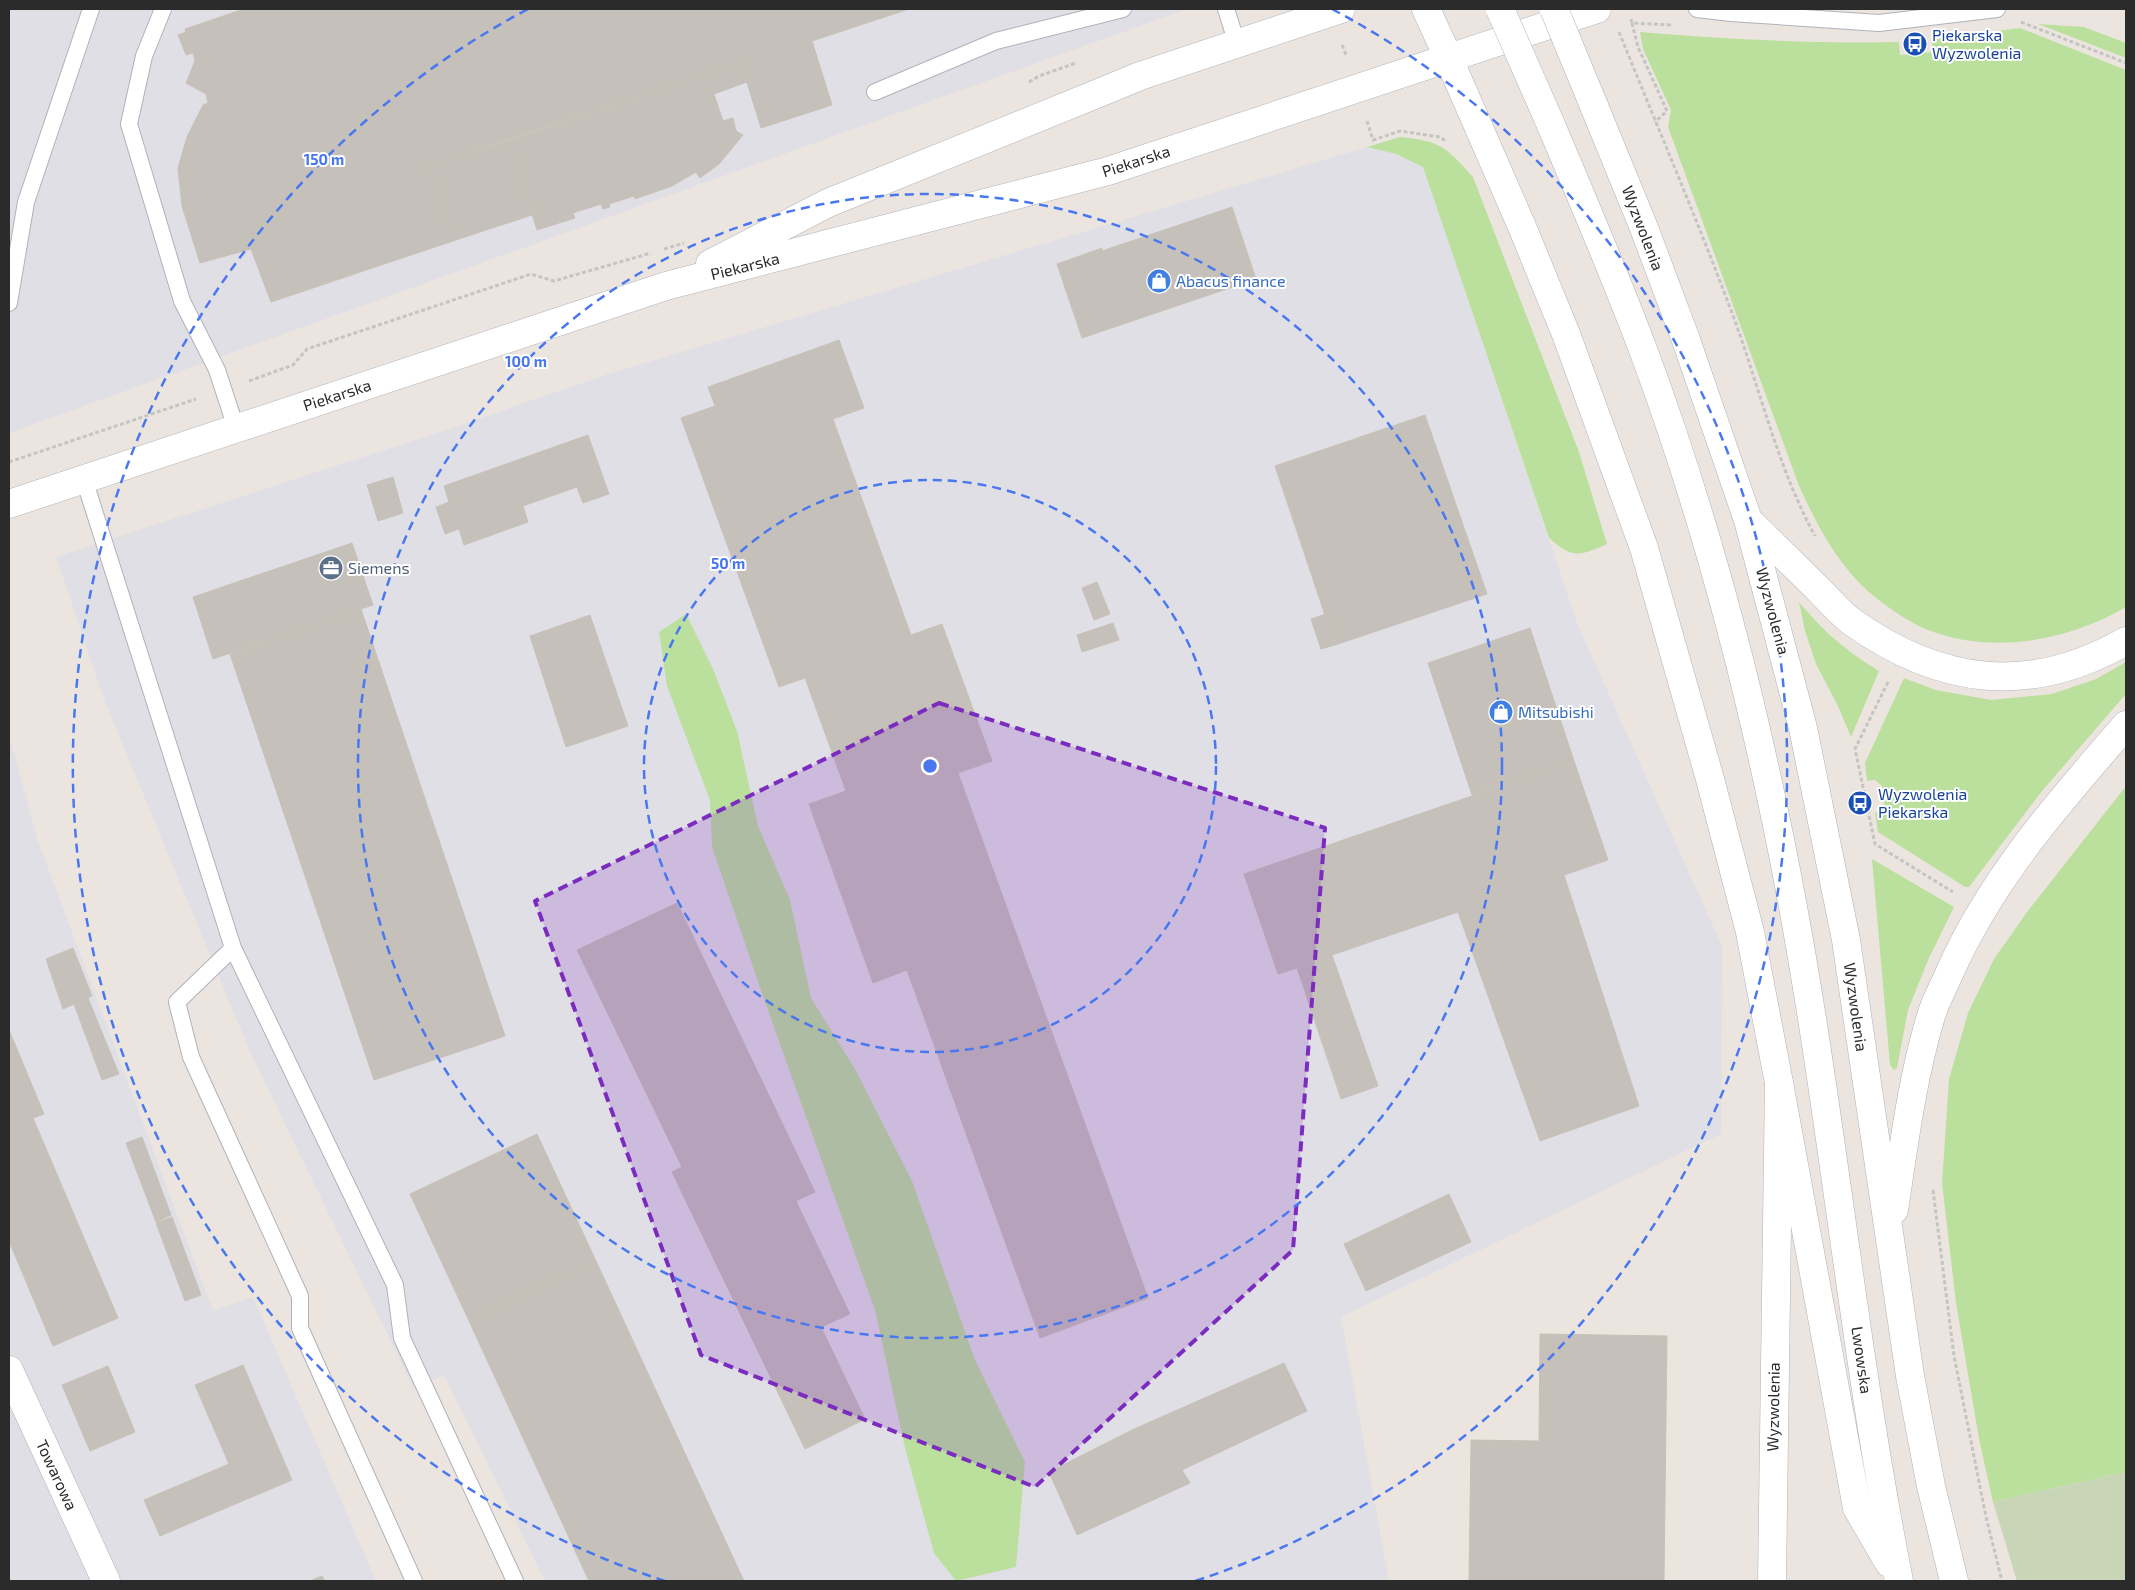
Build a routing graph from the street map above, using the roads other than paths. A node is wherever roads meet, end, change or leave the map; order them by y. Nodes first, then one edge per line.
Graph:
1 (91, 9) edge
2 (163, 9) edge
3 (1123, 9) edge
4 (1226, 9) edge
5 (1426, 9) edge
6 (1500, 9) edge
7 (1554, 9) edge
8 (1697, 9) edge
9 (1997, 9) edge
10 (1336, 10) edge
11 (1607, 17) edge
12 (1237, 44) junction
13 (1448, 57) junction
14 (875, 92) dead end
15 (666, 286) junction
16 (9, 302) edge
17 (236, 428) junction
18 (84, 479) junction
19 (9, 504) edge
20 (1748, 520) junction
21 (2126, 641) edge
22 (2126, 725) edge
23 (233, 948) junction
24 (1779, 1083) junction
25 (1890, 1241) junction
26 (9, 1370) edge
27 (1899, 1580) edge
28 (106, 1581) edge
29 (414, 1581) edge
30 (515, 1581) edge
31 (1772, 1581) edge
32 (1954, 1581) edge

1 - 16 lane
2 - 17 lane
3 - 14 lane
4 - 12 lane
5 - 13 main road
6 - 27 main road, Lwowska, bridge
7 - 20 main road, Wyzwolenia, bridge
8 - 9 lane
10 - 12 main road, Piekarska
11 - 13 main road, Piekarska
12 - 15 main road, Piekarska
13 - 15 main road, Piekarska
13 - 24 main road
15 - 17 main road, Piekarska
17 - 18 main road, Piekarska
18 - 19 main road, Piekarska
18 - 23 lane
20 - 21 main road
20 - 25 main road, Wyzwolenia
22 - 25 main road
23 - 29 lane
23 - 30 lane
24 - 27 main road
24 - 31 main road, Wyzwolenia
25 - 32 main road
26 - 28 main road, Towarowa

